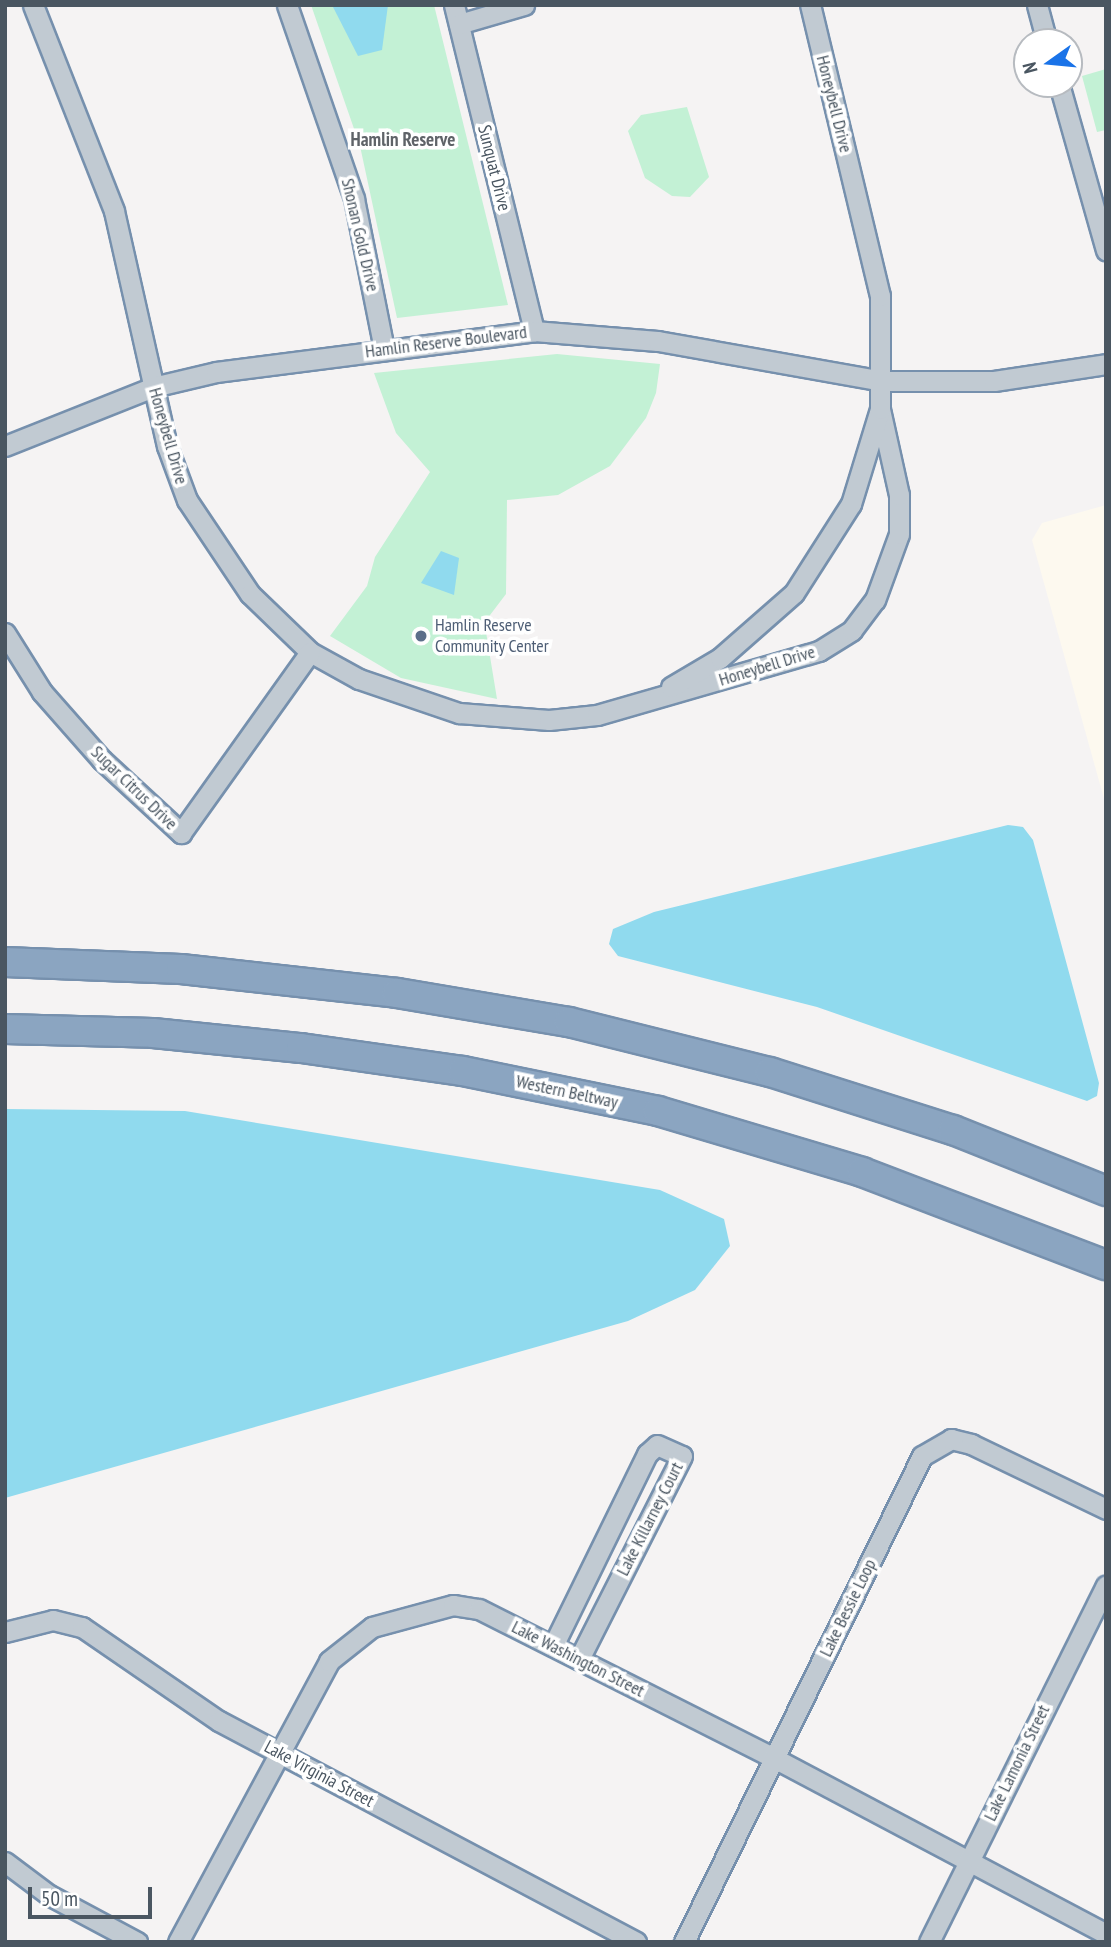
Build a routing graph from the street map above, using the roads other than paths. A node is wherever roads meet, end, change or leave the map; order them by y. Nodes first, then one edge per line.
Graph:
1 (33, 5) edge
2 (287, 5) edge
3 (524, 5) edge
4 (810, 5) edge
5 (1037, 5) edge
6 (456, 15) edge
7 (1043, 28) edge
8 (1063, 98) edge
9 (1106, 250) edge
10 (534, 331) junction
11 (384, 349) junction
12 (1106, 364) edge
13 (883, 381) junction
14 (153, 387) junction
15 (880, 409) junction
16 (5, 446) edge
17 (5, 633) edge
18 (310, 652) junction
19 (652, 698) junction
20 (5, 962) edge
21 (5, 1029) edge
22 (1106, 1191) edge
23 (1106, 1265) edge
24 (1106, 1508) edge
25 (1106, 1585) edge
26 (5, 1632) edge
27 (553, 1646) junction
28 (579, 1659) junction
29 (277, 1752) junction
30 (774, 1758) junction
31 (969, 1861) junction
32 (5, 1862) edge
33 (1106, 1934) edge
34 (137, 1942) edge
35 (178, 1942) edge
36 (636, 1942) edge
37 (684, 1942) edge
38 (929, 1942) edge

1 - 14 street, Honeybell Drive
2 - 11 street, Shonan Gold Drive
3 - 6 street
4 - 13 street, Honeybell Drive
5 - 7 street
6 - 10 street, Sunquat Drive
8 - 9 street
10 - 11 street, Hamlin Reserve Boulevard
10 - 13 street, Hamlin Reserve Boulevard
11 - 14 street, Hamlin Reserve Boulevard
12 - 13 street, Hamlin Reserve Boulevard
13 - 15 street, Honeybell Drive
14 - 16 street, Hamlin Reserve Boulevard
14 - 18 street, Honeybell Drive
15 - 19 street, Honeybell Drive
15 - 19 street, Honeybell Drive
17 - 18 street, Sugar Citrus Drive
18 - 19 street, Honeybell Drive
20 - 22 highway
21 - 23 highway, Western Beltway
24 - 30 street, Lake Bessie Loop
25 - 31 street, Lake Lamonia Street
26 - 29 street, Lake Virginia Street
27 - 28 street, Lake Washington Street
27 - 28 street, Lake Killarney Court
27 - 29 street, Lake Washington Street
28 - 30 street, Lake Washington Street
29 - 35 street, Lake Washington Street
29 - 36 street, Lake Virginia Street
30 - 31 street, Lake Washington Street
30 - 37 street, Lake Bessie Loop
31 - 33 street, Lake Washington Street
31 - 38 street, Lake Lamonia Street
32 - 34 street

